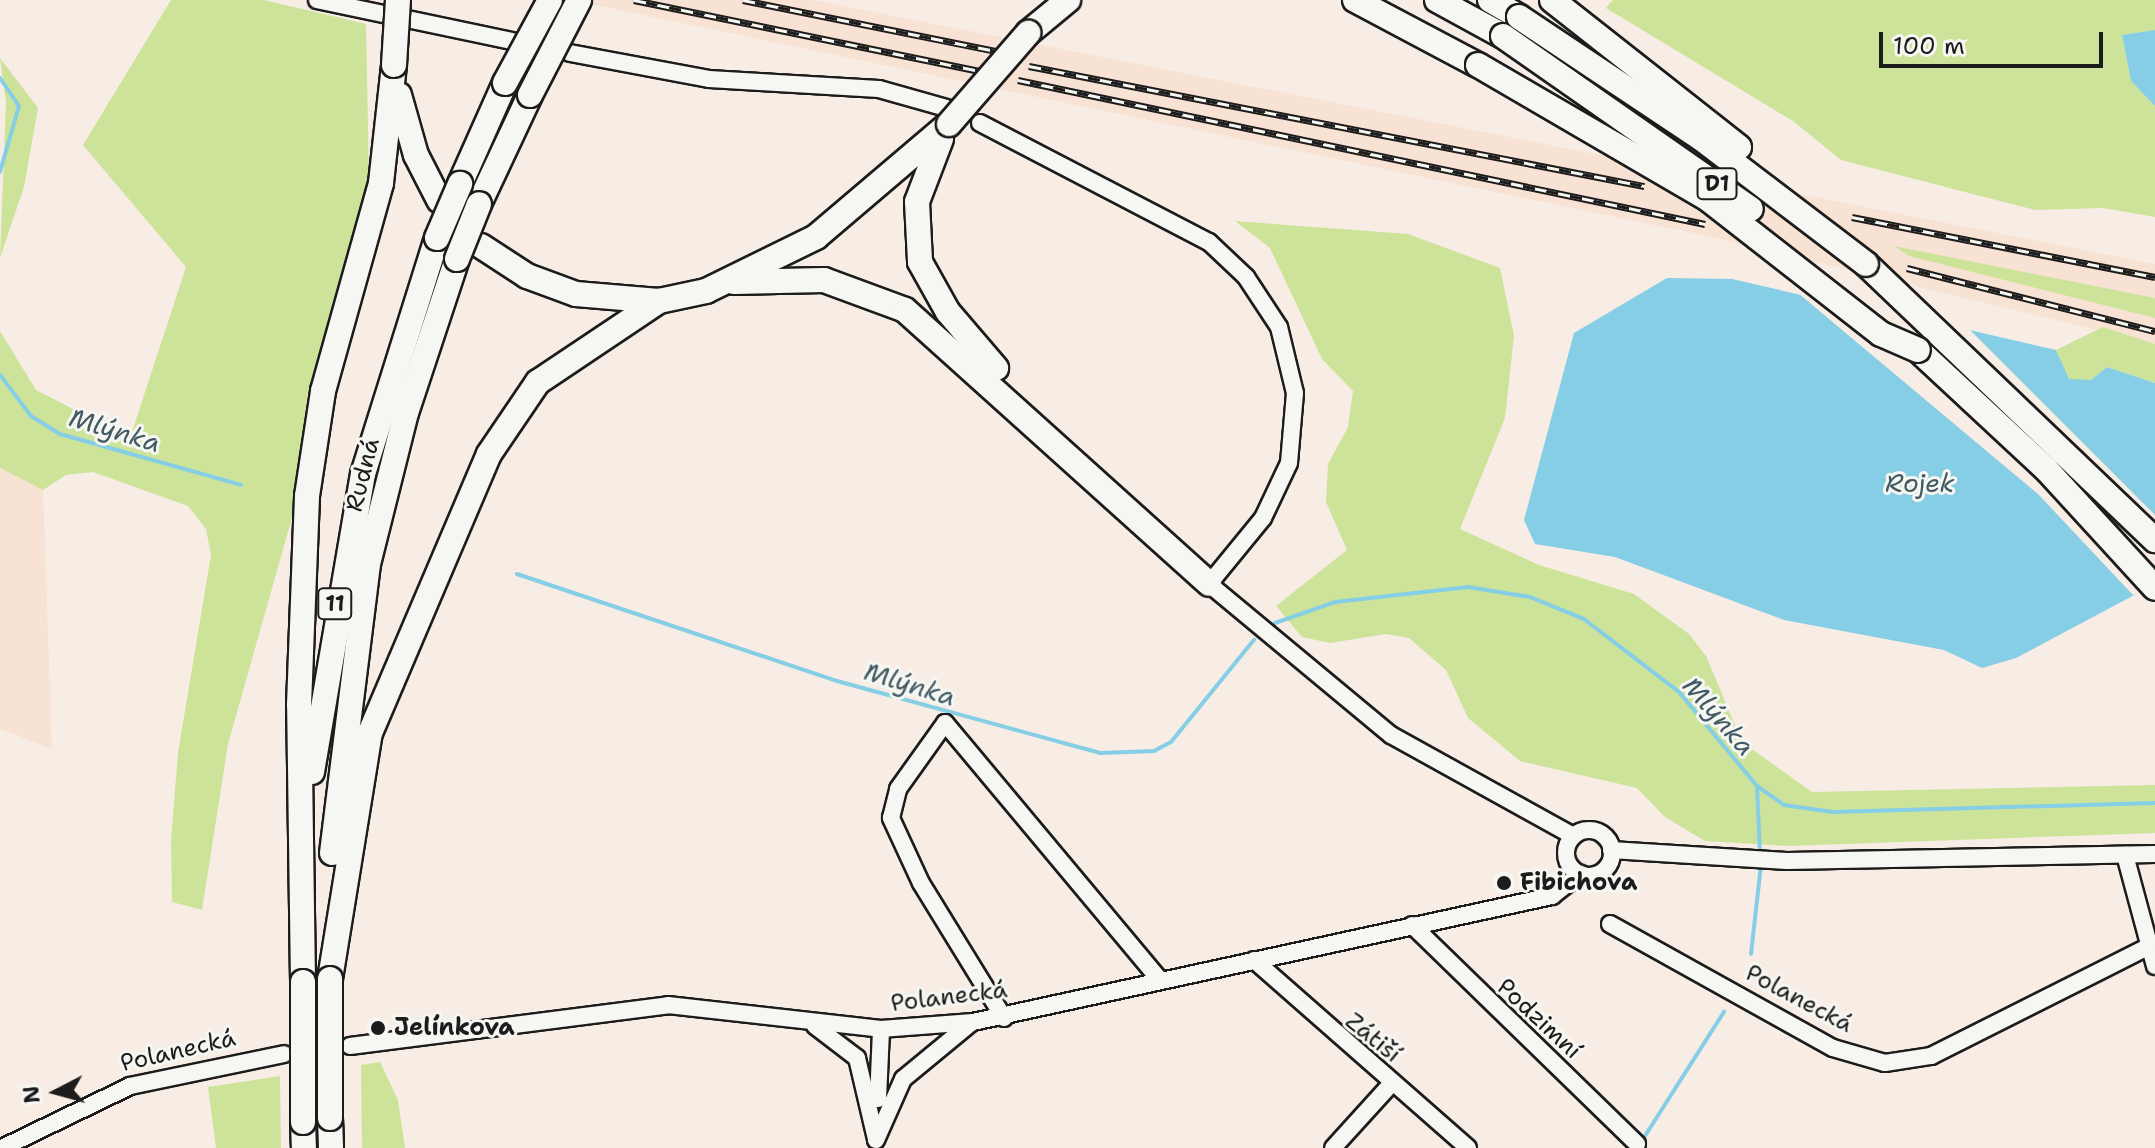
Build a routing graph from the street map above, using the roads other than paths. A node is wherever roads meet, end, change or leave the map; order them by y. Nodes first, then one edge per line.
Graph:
1 (317, 0) edge
2 (398, 0) edge
3 (550, 0) edge
4 (579, 0) edge
5 (1050, 0) edge
6 (1068, 0) edge
7 (1355, 0) edge
8 (1437, 0) edge
9 (1490, 0) edge
10 (1552, 0) edge
11 (1028, 33) junction
12 (512, 41) dead end
13 (570, 53) dead end
14 (394, 65) junction
15 (948, 116) junction
16 (980, 123) dead end
17 (923, 157) junction
18 (439, 200) dead end
19 (481, 246) dead end
20 (1866, 264) junction
21 (734, 282) junction
22 (659, 301) junction
23 (1918, 350) junction
24 (1098, 478) junction
25 (2155, 540) edge
26 (1209, 584) junction
27 (2155, 588) edge
28 (1573, 836) junction
29 (1611, 850) junction
30 (2155, 854) edge
31 (2125, 855) junction
32 (1580, 874) junction
33 (1610, 924) dead end
34 (1412, 925) junction
35 (2146, 948) junction
36 (1254, 960) junction
37 (2155, 966) edge
38 (330, 979) junction
39 (1160, 980) junction
40 (303, 982) junction
41 (1004, 1018) junction
42 (808, 1022) junction
43 (973, 1022) junction
44 (881, 1029) junction
45 (350, 1046) dead end
46 (284, 1054) dead end
47 (1391, 1084) junction
48 (876, 1144) edge
49 (1637, 1144) dead end
50 (2, 1148) edge
51 (304, 1148) edge
52 (331, 1148) edge
53 (1333, 1148) edge
54 (1468, 1148) edge

1 - 12 street
2 - 14 highway, bridge
3 - 40 highway, Rudná / 11, bridge
4 - 38 highway, Rudná / 11, bridge
5 - 11 highway
6 - 11 highway
7 - 23 highway, bridge
8 - 23 highway, D1, bridge
9 - 20 highway, D1, bridge
10 - 20 highway, bridge
11 - 15 highway, bridge
13 - 15 street
14 - 18 highway
14 - 40 highway
15 - 17 highway
16 - 26 street
17 - 21 highway
17 - 24 highway
19 - 22 highway
20 - 25 highway, D1
21 - 22 highway
21 - 24 highway
22 - 38 highway
23 - 27 highway, D1
24 - 26 highway
26 - 28 street
28 - 29 street
28 - 32 street
29 - 31 street
29 - 32 street
30 - 31 street
31 - 35 street
32 - 34 street, Polanecká
33 - 35 street, Polanecká
34 - 36 street, Polanecká
34 - 49 street, Podzimní
35 - 37 street
36 - 39 street, Polanecká
36 - 47 street, Zátiší
38 - 52 highway, 11, bridge
39 - 41 street, Polanecká
39 - 41 street
40 - 51 highway, 11, bridge
41 - 43 street, Polanecká
42 - 44 street, Polanecká
42 - 45 street, Polanecká
42 - 48 street
43 - 44 street, Polanecká
43 - 48 street
44 - 48 street
46 - 50 street, Polanecká
47 - 53 street
47 - 54 street, Zátiší

